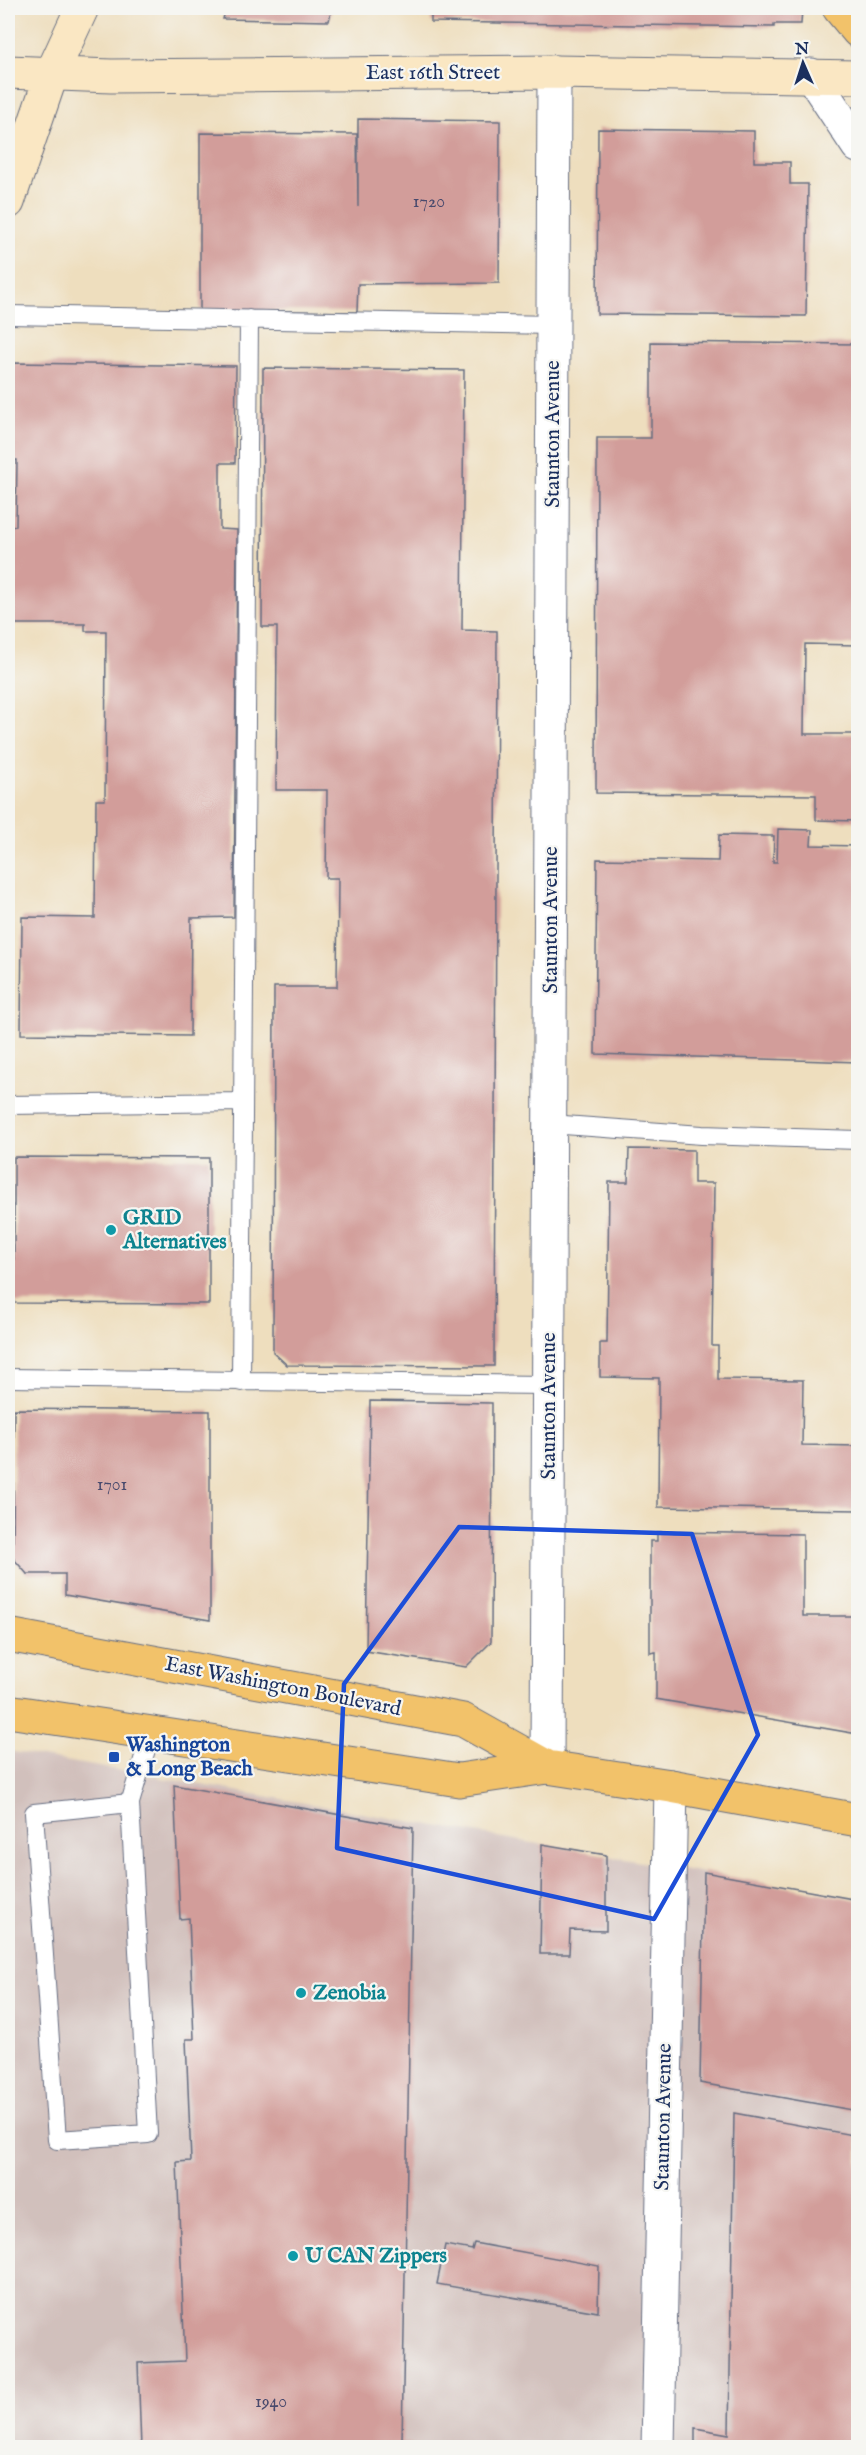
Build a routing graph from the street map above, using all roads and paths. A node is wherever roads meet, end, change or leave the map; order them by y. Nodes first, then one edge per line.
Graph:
1 (82, 8) edge
2 (839, 8) edge
3 (858, 31) edge
4 (8, 72) edge
5 (554, 72) junction
6 (52, 73) junction
7 (811, 75) junction
8 (858, 77) edge
9 (858, 146) edge
10 (8, 202) edge
11 (8, 315) edge
12 (249, 320) junction
13 (553, 325) junction
14 (243, 1102) junction
15 (8, 1105) edge
16 (550, 1124) junction
17 (858, 1140) edge
18 (8, 1378) edge
19 (241, 1382) junction
20 (549, 1385) junction
21 (8, 1635) edge
22 (8, 1711) edge
23 (152, 1733) junction
24 (547, 1767) junction
25 (671, 1786) junction
26 (130, 1803) junction
27 (858, 1820) edge
28 (658, 2448) edge

1 - 6 street
2 - 3 main road
4 - 6 street, East 16th Street
5 - 6 street, East 16th Street
5 - 7 street, East 16th Street
5 - 13 street, Staunton Avenue
6 - 10 street
7 - 8 street, East 16th Street
7 - 9 street
11 - 12 lane
12 - 13 lane
12 - 14 lane
13 - 16 street, Staunton Avenue
14 - 15 lane
14 - 19 lane
16 - 17 lane
16 - 20 street, Staunton Avenue
18 - 19 lane
19 - 20 lane
20 - 24 street, Staunton Avenue
21 - 24 main road, East Washington Boulevard
22 - 23 main road, East Washington Boulevard
23 - 24 main road, East Washington Boulevard
23 - 26 lane
24 - 25 main road, East Washington Boulevard
25 - 27 main road, East Washington Boulevard
25 - 28 street, Staunton Avenue
26 - 26 lane

